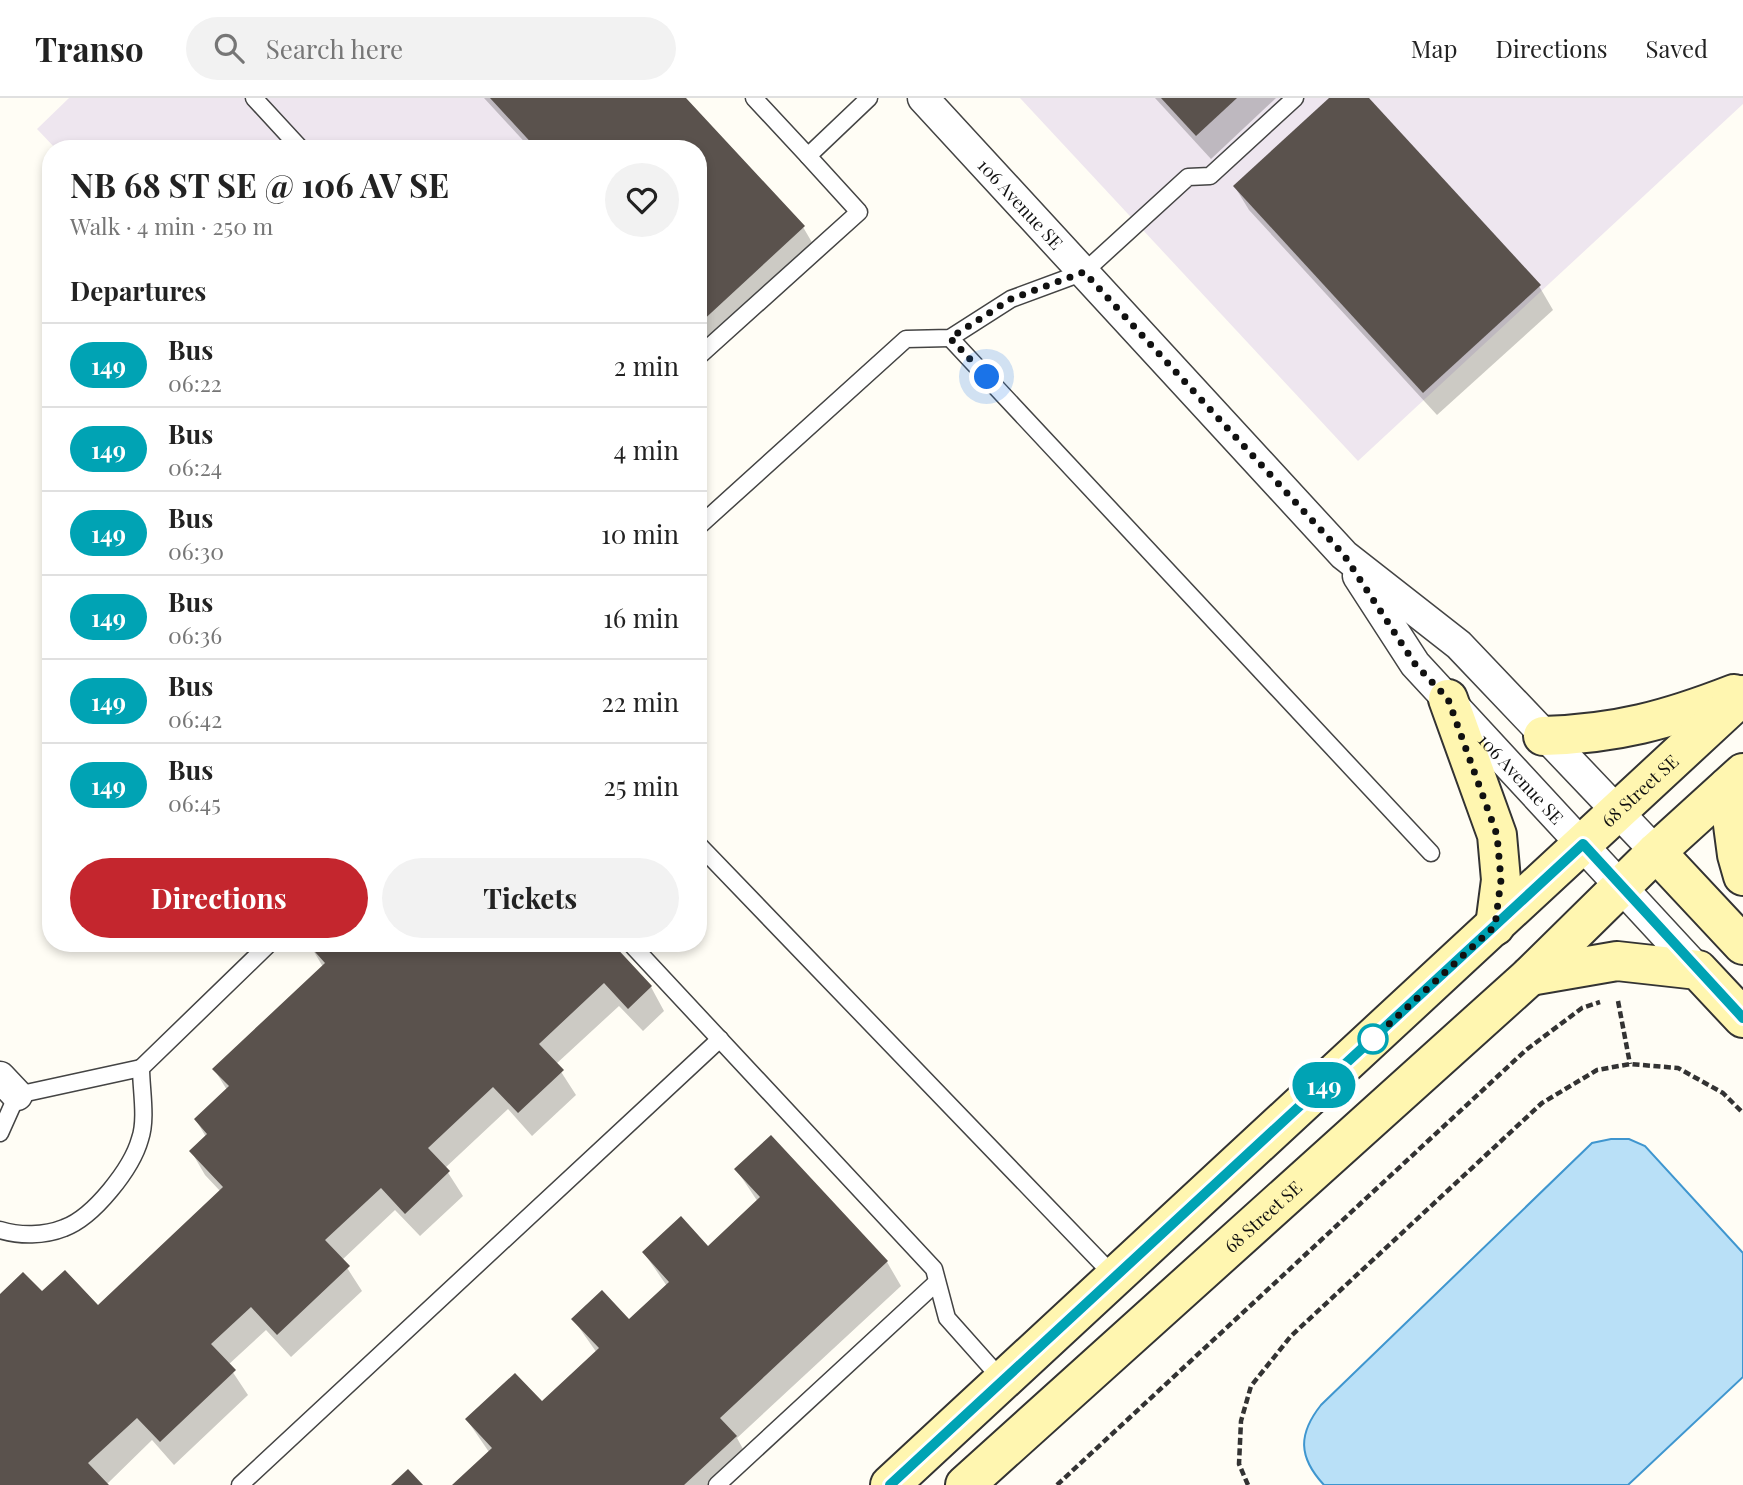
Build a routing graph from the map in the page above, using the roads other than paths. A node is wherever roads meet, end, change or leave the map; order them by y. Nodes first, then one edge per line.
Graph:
1 (254, 98) edge
2 (754, 98) edge
3 (869, 98) edge
4 (923, 98) edge
5 (1295, 98) edge
6 (293, 140) edge
7 (808, 156) junction
8 (1084, 272) junction
9 (950, 338) junction
10 (707, 349) edge
11 (707, 519) edge
12 (1344, 555) junction
13 (1743, 693) edge
14 (1448, 699) junction
15 (1543, 736) junction
16 (1736, 780) edge
17 (1617, 814) junction
18 (1583, 844) junction
19 (1656, 852) junction
20 (707, 853) edge
21 (1431, 853) dead end
22 (1743, 876) edge
23 (1622, 885) junction
24 (1495, 926) junction
25 (1743, 945) edge
26 (261, 952) edge
27 (638, 952) edge
28 (1698, 970) junction
29 (1530, 976) junction
30 (1743, 1018) edge
31 (720, 1039) junction
32 (141, 1068) junction
33 (8, 1086) edge
34 (0, 1133) edge
35 (0, 1230) edge
36 (1116, 1278) junction
37 (937, 1282) junction
38 (1004, 1382) junction
39 (240, 1485) edge
40 (717, 1485) edge
41 (890, 1485) edge
42 (965, 1485) edge

1 - 6 lane
2 - 7 lane
3 - 7 lane
4 - 8 street, 106 Avenue SE
5 - 8 lane
7 - 10 lane
8 - 9 lane
8 - 12 street, 106 Avenue SE
9 - 11 lane
9 - 21 lane
12 - 14 street, 106 Avenue SE
12 - 15 street, 106 Avenue SE
13 - 15 street
13 - 17 street, 68 Street SE
14 - 18 street, 106 Avenue SE
14 - 24 street
15 - 17 street, 106 Avenue SE
16 - 19 street, 68 Street SE
16 - 22 street
17 - 18 street, 68 Street SE
17 - 19 street, 106 Avenue SE
18 - 23 street, 106 Avenue SE
18 - 24 street, 68 Street SE
19 - 23 street, 68 Street SE
19 - 25 street, 106 Avenue SE
20 - 36 lane
23 - 28 street, 106 Avenue SE
23 - 29 street, 68 Street SE
24 - 36 street, 68 Street SE
26 - 32 lane
27 - 31 lane
28 - 29 street
28 - 30 street, 106 Avenue SE
29 - 42 street, 68 Street SE
31 - 37 lane
31 - 39 lane
32 - 33 lane
32 - 35 lane
33 - 34 lane
36 - 38 street, 68 Street SE
37 - 38 lane
37 - 40 lane
38 - 41 street, 68 Street SE

